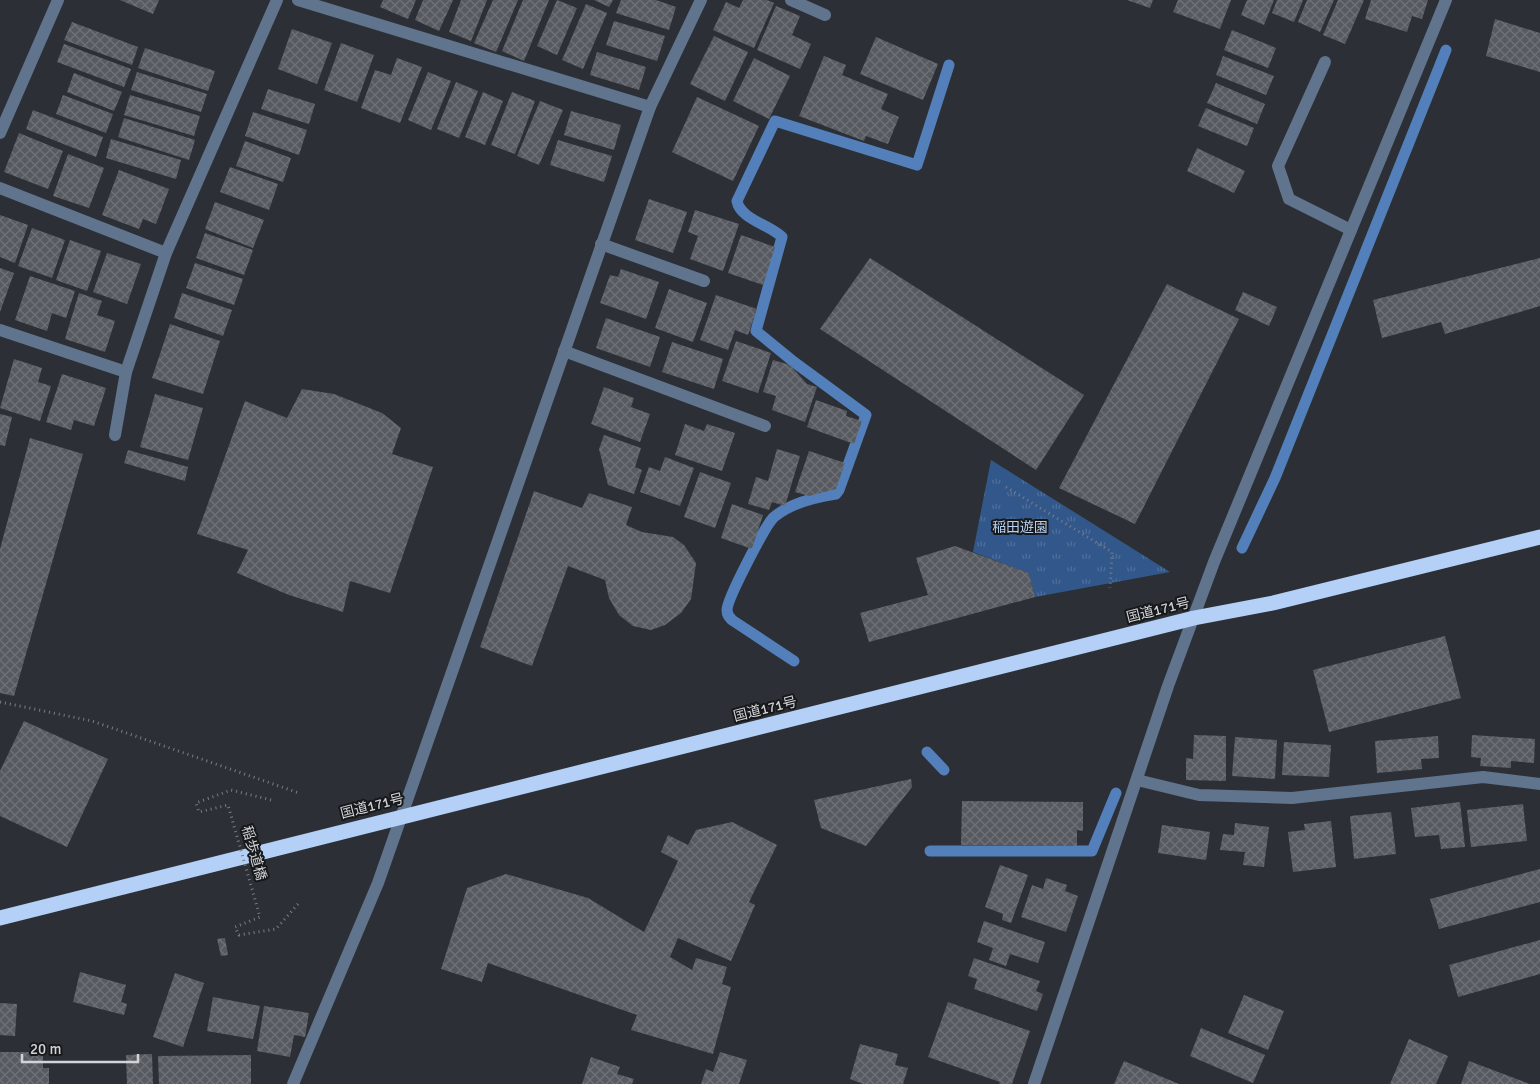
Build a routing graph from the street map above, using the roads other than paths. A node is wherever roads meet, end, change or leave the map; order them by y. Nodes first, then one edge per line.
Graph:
1 (58, 0) edge
2 (277, 0) edge
3 (298, 0) edge
4 (701, 0) edge
5 (791, 0) edge
6 (1446, 0) edge
7 (825, 16) dead end
8 (1325, 62) dead end
9 (650, 107) junction
10 (0, 133) edge
11 (0, 188) edge
12 (1351, 230) junction
13 (601, 244) junction
14 (166, 253) junction
15 (704, 281) dead end
16 (0, 330) edge
17 (564, 351) junction
18 (126, 372) junction
19 (765, 426) dead end
20 (115, 435) dead end
21 (1540, 537) edge
22 (1194, 618) junction
23 (1137, 780) junction
24 (1540, 784) edge
25 (402, 815) junction
26 (0, 918) edge
27 (293, 1084) edge
28 (1034, 1084) edge

1 - 10 street
2 - 14 street
3 - 9 street
4 - 9 street
5 - 7 street
6 - 12 street
8 - 12 street
9 - 13 street
11 - 14 street
12 - 22 street
13 - 15 street
13 - 17 street
14 - 18 street
16 - 18 street
17 - 19 street
17 - 25 street
18 - 20 street
21 - 22 highway, 国道171号
22 - 23 street
22 - 25 highway, 国道171号
23 - 24 street
23 - 28 street
25 - 26 highway, 国道171号
25 - 27 street

